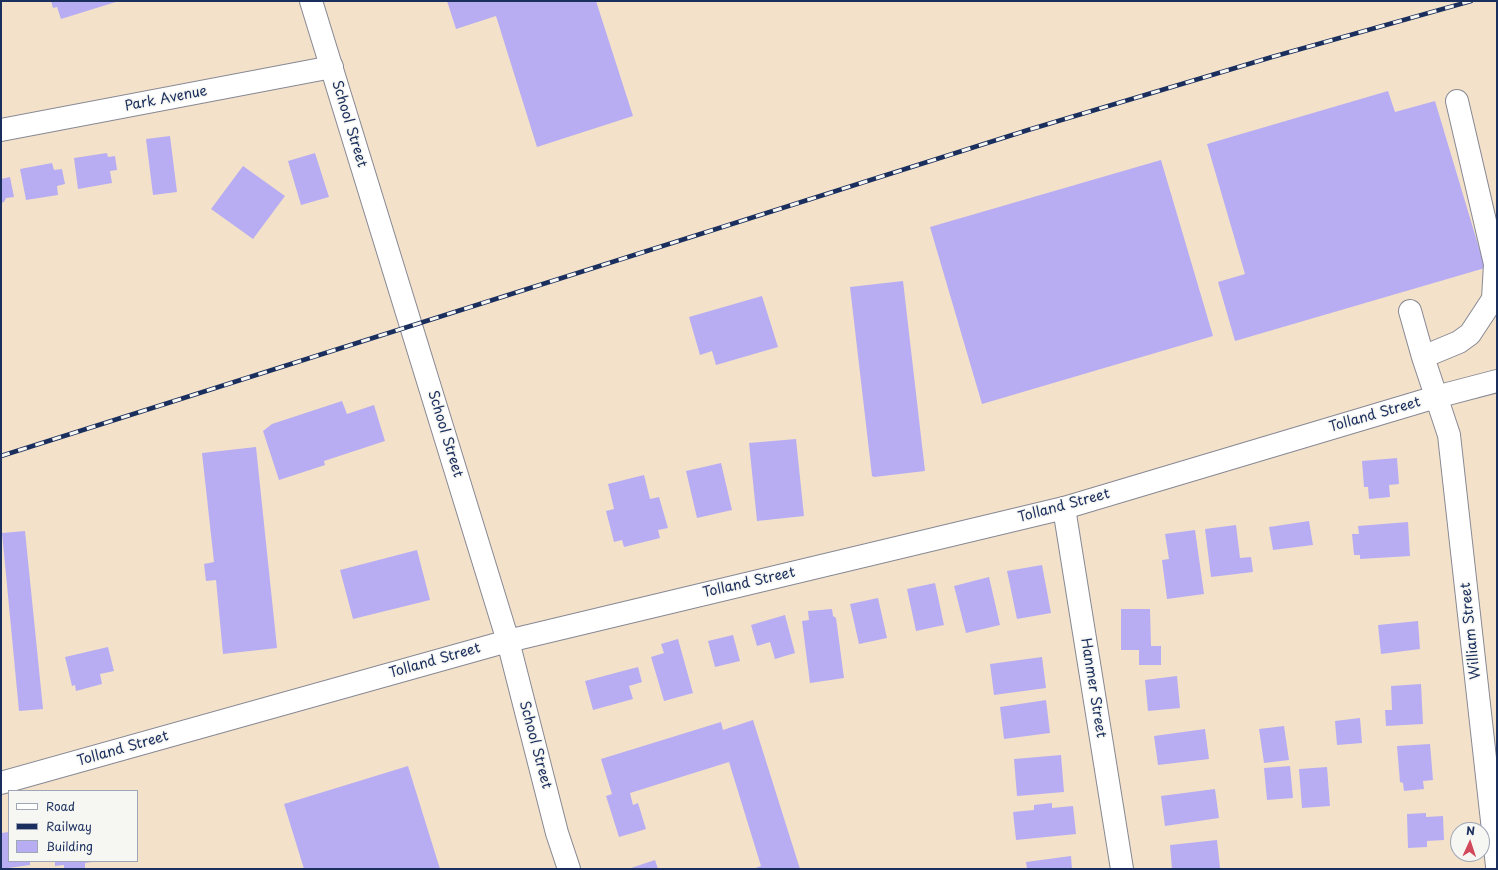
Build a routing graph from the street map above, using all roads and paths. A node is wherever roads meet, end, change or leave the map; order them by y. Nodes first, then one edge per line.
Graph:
1 (311, 1) edge
2 (332, 67) junction
3 (1457, 101) dead end
4 (1, 130) edge
5 (1410, 311) dead end
6 (1422, 357) junction
7 (1497, 381) edge
8 (1436, 397) junction
9 (1064, 508) junction
10 (508, 641) junction
11 (1, 783) edge
12 (1497, 866) edge
13 (569, 869) edge
14 (1122, 869) edge

1 - 2 main road, School Street
2 - 4 main road, Park Avenue
2 - 10 main road, School Street
3 - 6 main road
5 - 6 main road, William Street
6 - 8 main road, William Street
7 - 8 main road, Tolland Street
8 - 9 main road, Tolland Street
8 - 12 main road, William Street
9 - 10 main road, Tolland Street
9 - 14 main road, Hanmer Street
10 - 11 main road, Tolland Street
10 - 13 main road, School Street

